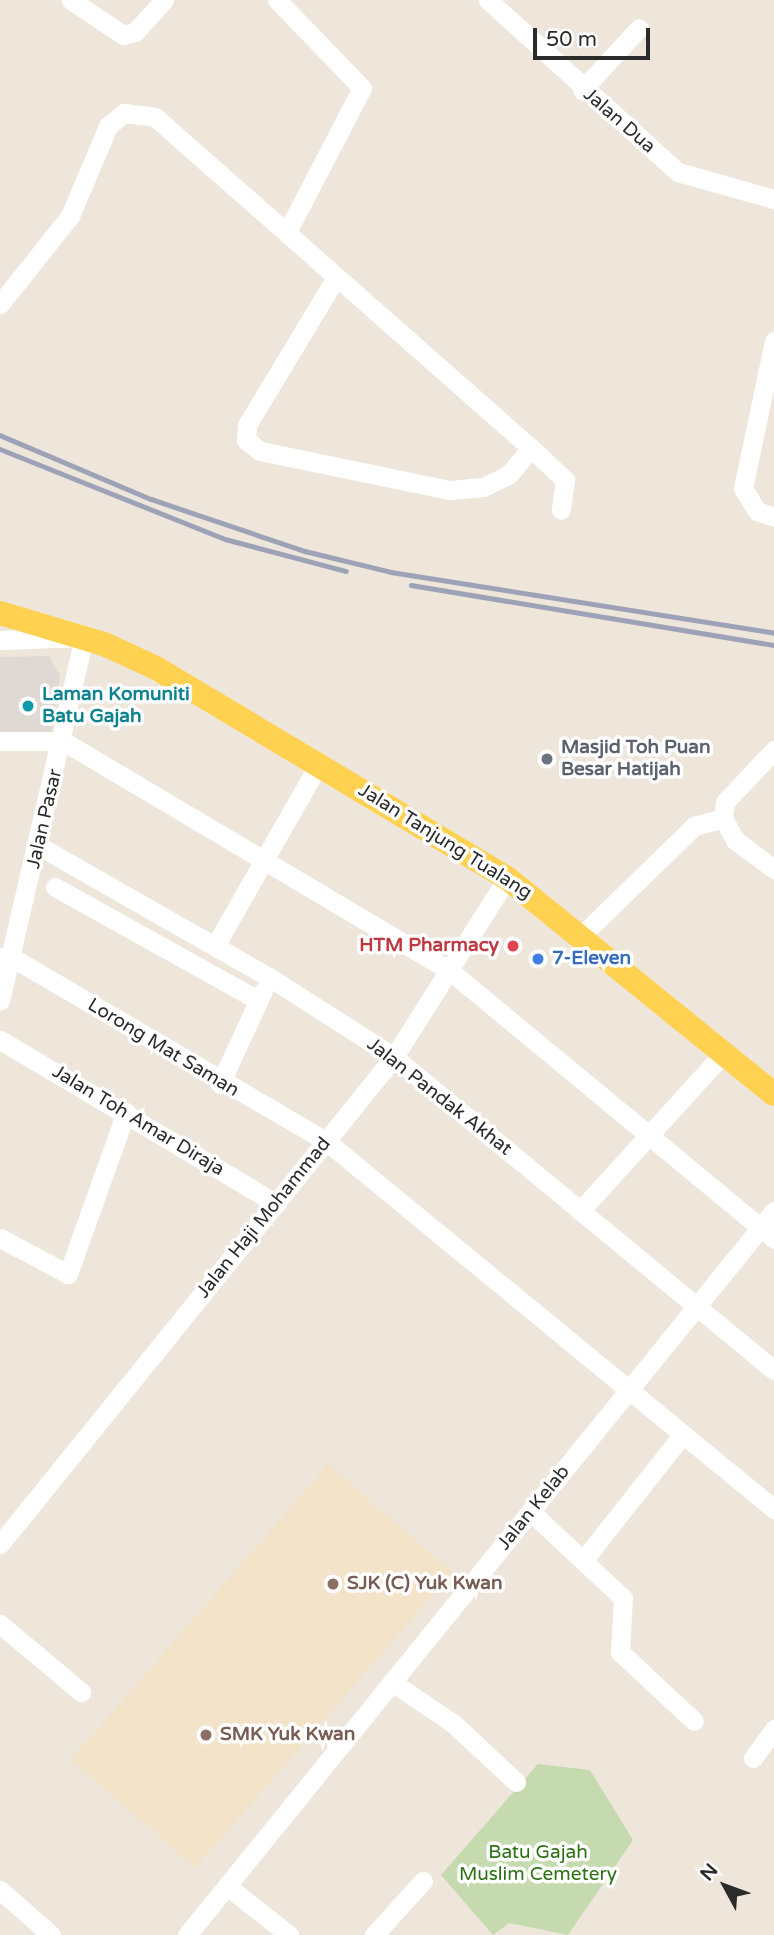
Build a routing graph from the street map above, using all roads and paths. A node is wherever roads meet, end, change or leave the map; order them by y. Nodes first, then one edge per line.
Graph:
1 (71, 0) edge
2 (164, 0) edge
3 (277, 0) edge
4 (488, 0) edge
5 (639, 28) dead end
6 (582, 90) junction
7 (774, 199) edge
8 (288, 230) junction
9 (335, 279) junction
10 (0, 304) edge
11 (774, 341) edge
12 (531, 448) junction
13 (561, 510) dead end
14 (774, 517) edge
15 (0, 613) edge
16 (84, 637) junction
17 (0, 640) edge
18 (0, 741) edge
19 (63, 741) junction
20 (774, 750) edge
21 (319, 764) junction
22 (723, 818) junction
23 (39, 846) junction
24 (264, 860) junction
25 (772, 862) edge
26 (96, 878) junction
27 (507, 878) junction
28 (55, 887) dead end
29 (82, 902) junction
30 (581, 936) junction
31 (215, 946) junction
32 (6, 957) edge
33 (449, 970) junction
34 (269, 977) junction
35 (0, 1000) edge
36 (258, 1000) junction
37 (0, 1040) edge
38 (724, 1053) junction
39 (394, 1057) junction
40 (220, 1084) junction
41 (774, 1094) edge
42 (126, 1112) junction
43 (649, 1135) junction
44 (326, 1141) junction
45 (276, 1203) junction
46 (580, 1211) junction
47 (774, 1211) edge
48 (767, 1233) edge
49 (0, 1238) edge
50 (697, 1307) junction
51 (774, 1370) edge
52 (627, 1393) junction
53 (682, 1435) junction
54 (774, 1509) edge
55 (531, 1512) junction
56 (0, 1544) edge
57 (585, 1558) junction
58 (0, 1624) edge
59 (392, 1682) junction
60 (81, 1692) dead end
61 (694, 1721) dead end
62 (774, 1729) edge
63 (753, 1758) dead end
64 (516, 1782) dead end
65 (423, 1881) dead end
66 (227, 1886) junction
67 (0, 1889) edge
68 (42, 1932) edge
69 (187, 1935) edge
70 (289, 1935) edge
71 (374, 1935) edge

1 - 2 street
3 - 8 street
4 - 6 street, Jalan Dua
5 - 6 street
6 - 7 street, Jalan Dua
8 - 9 street
8 - 10 street
9 - 12 street
9 - 12 street
11 - 14 street
12 - 13 street
15 - 16 main road, Jalan Tanjung Tualang
16 - 17 street
16 - 19 street, Jalan Pasar
16 - 21 main road, Jalan Tanjung Tualang
18 - 19 street
19 - 23 street, Jalan Pasar
19 - 24 street
20 - 22 street
21 - 24 street
21 - 27 main road, Jalan Tanjung Tualang
22 - 25 street
22 - 30 street
23 - 26 street, Jalan Pandak Akhat
23 - 32 street, Jalan Pasar
24 - 31 street
24 - 33 street
26 - 29 street
26 - 31 street, Jalan Pandak Akhat
27 - 30 main road, Jalan Tanjung Tualang
27 - 33 street, Jalan Haji Mohammad
28 - 29 street
29 - 36 street
30 - 38 main road, Jalan Tanjung Tualang
31 - 34 street, Jalan Pandak Akhat
32 - 35 street, Jalan Pasar
32 - 40 street, Lorong Mat Saman
33 - 39 street, Jalan Haji Mohammad
33 - 43 street
34 - 36 street
34 - 39 street, Jalan Pandak Akhat
36 - 40 street
37 - 42 street, Jalan Toh Amar Diraja
38 - 41 main road, Jalan Tanjung Tualang
38 - 43 street
39 - 44 street, Jalan Haji Mohammad
39 - 46 street, Jalan Pandak Akhat
40 - 44 street, Lorong Mat Saman
42 - 45 street, Jalan Toh Amar Diraja
42 - 49 street
43 - 46 street
43 - 48 street
44 - 45 street, Jalan Haji Mohammad
44 - 52 street, Lorong Mat Saman
45 - 56 street, Jalan Haji Mohammad
46 - 50 street, Jalan Pandak Akhat
47 - 48 street, Jalan Kelab
48 - 50 street, Jalan Kelab
50 - 51 street, Jalan Pandak Akhat
50 - 52 street, Jalan Kelab
52 - 53 street, Lorong Mat Saman
52 - 55 street, Jalan Kelab
53 - 54 street, Lorong Mat Saman
53 - 57 street
55 - 57 street
55 - 59 street, Jalan Kelab
57 - 61 street
58 - 60 street
59 - 64 street
59 - 66 street, Jalan Kelab
62 - 63 street
65 - 71 street
66 - 69 street, Jalan Kelab
66 - 70 street
67 - 68 street

